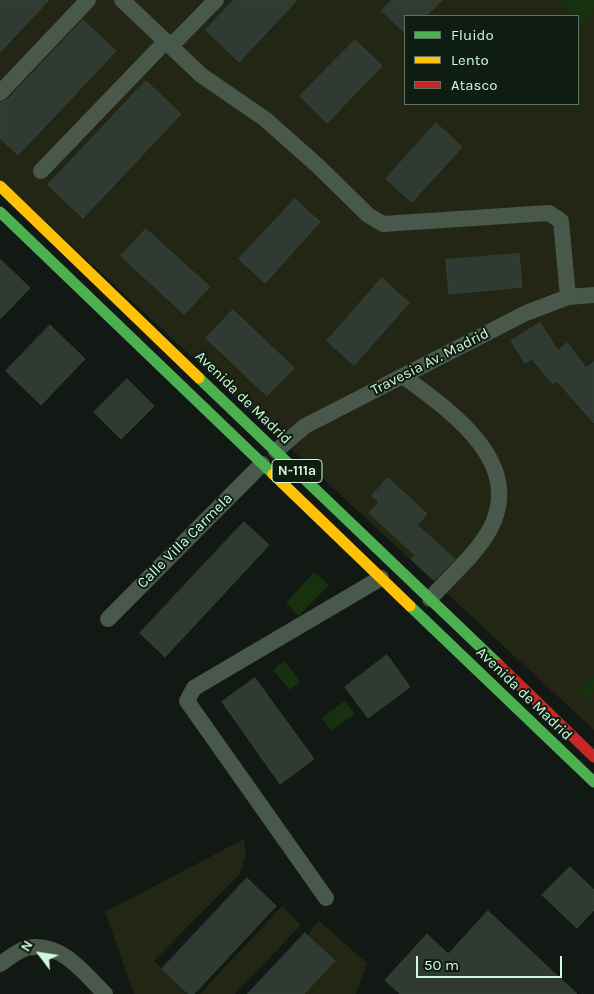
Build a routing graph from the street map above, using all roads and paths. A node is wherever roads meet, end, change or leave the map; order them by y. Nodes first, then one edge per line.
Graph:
1 (88, 0) edge
2 (122, 0) edge
3 (216, 0) edge
4 (168, 44) junction
5 (0, 93) edge
6 (42, 171) dead end
7 (0, 186) edge
8 (0, 212) edge
9 (594, 295) edge
10 (568, 298) junction
11 (403, 376) junction
12 (276, 451) junction
13 (262, 464) junction
14 (381, 578) junction
15 (430, 599) junction
16 (108, 619) dead end
17 (594, 757) edge
18 (594, 782) edge
19 (326, 898) dead end
20 (0, 964) edge
21 (105, 994) edge

1 - 5 street
2 - 4 street
3 - 4 street
4 - 6 street
4 - 10 street
7 - 12 main road, Avenida de Madrid / N-111a
8 - 13 main road, Avenida de Madrid / N-111a
9 - 10 street, Travesia Av. Madrid
10 - 11 street, Travesia Av. Madrid
11 - 12 street, Travesia Av. Madrid
11 - 15 street
12 - 15 main road, Avenida de Madrid / N-111a
13 - 14 main road, Avenida de Madrid / N-111a
13 - 16 street, Calle Villa Carmela
14 - 18 main road, Avenida de Madrid / N-111a
14 - 19 street
15 - 17 main road, Avenida de Madrid / N-111a
20 - 21 street

